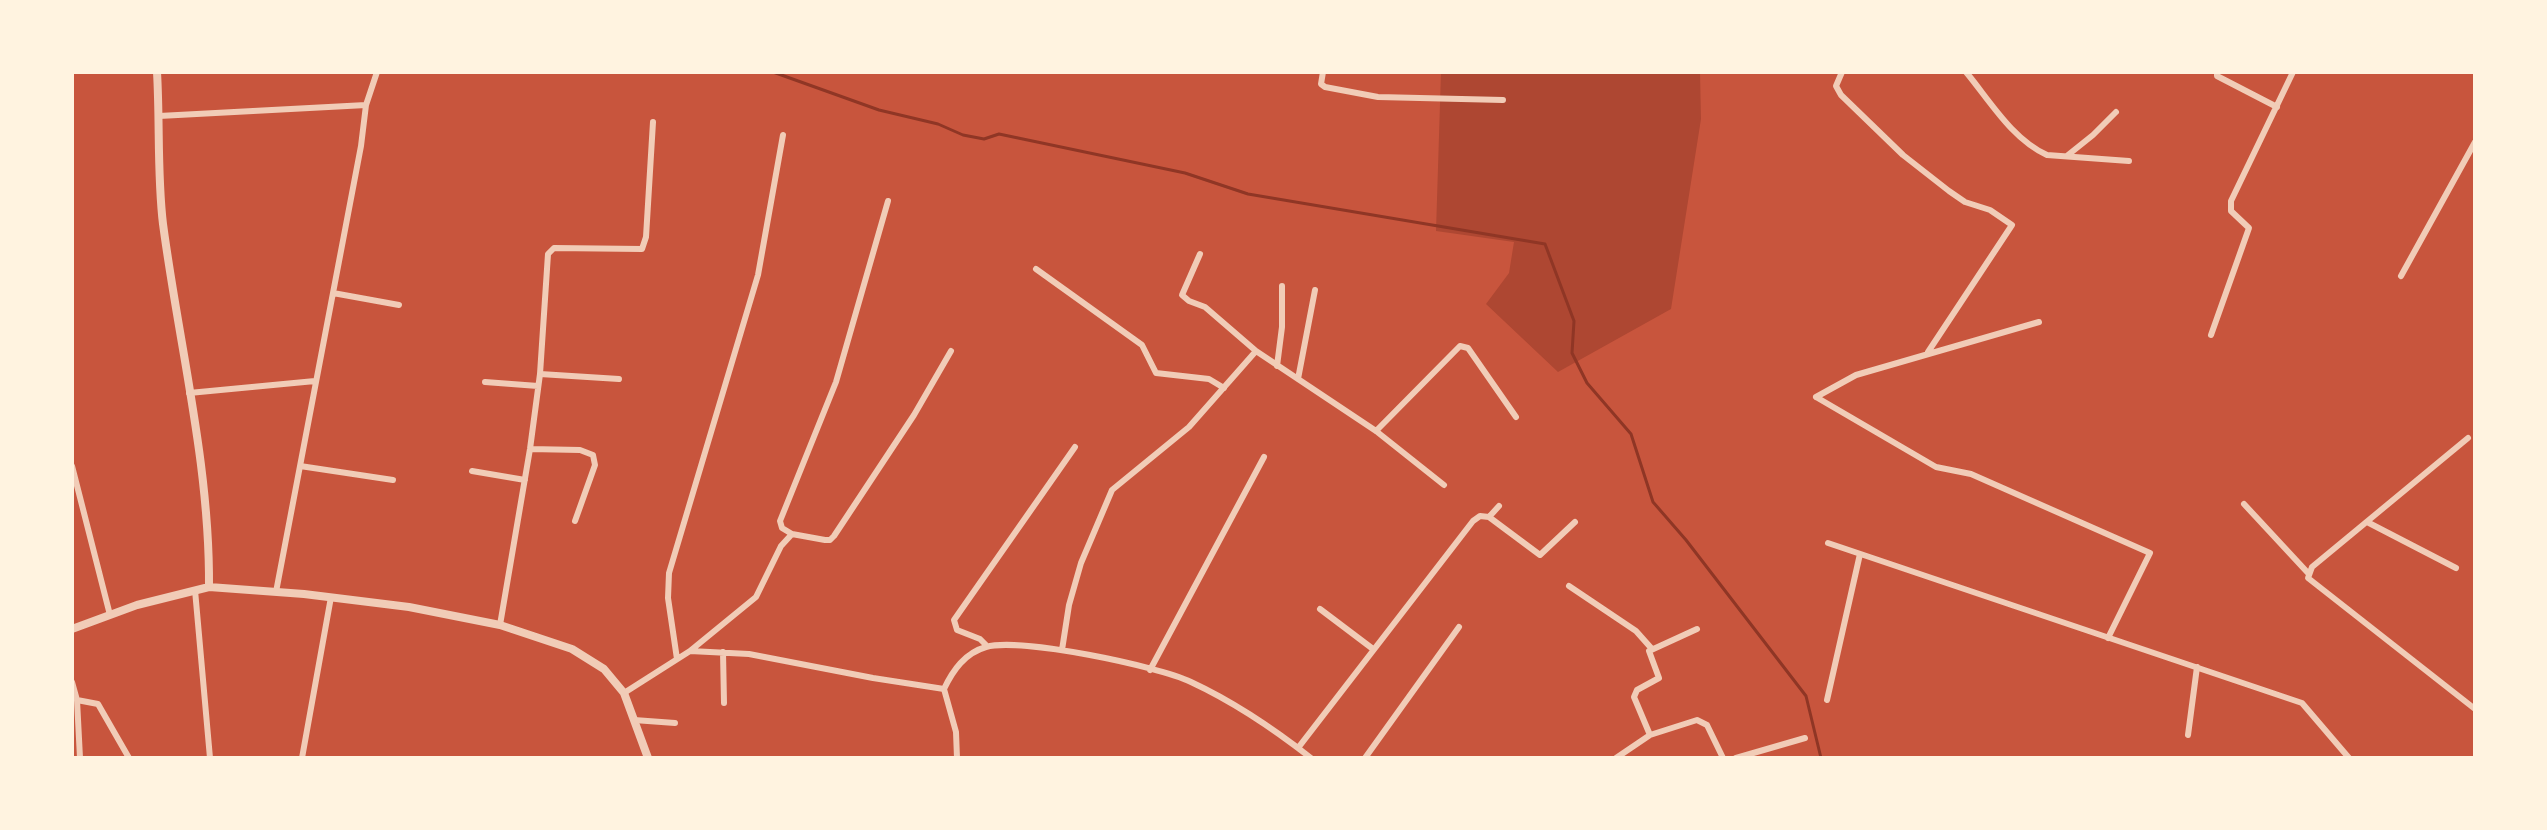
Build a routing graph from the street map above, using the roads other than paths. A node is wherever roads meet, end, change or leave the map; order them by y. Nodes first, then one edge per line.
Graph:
1 (157, 72) edge
2 (377, 72) edge
3 (1323, 72) edge
4 (1841, 72) edge
5 (1966, 72) edge
6 (2217, 72) edge
7 (2293, 72) edge
8 (1503, 100) dead end
9 (366, 105) junction
10 (2277, 107) junction
11 (2116, 112) dead end
12 (159, 116) junction
13 (653, 122) dead end
14 (783, 135) dead end
15 (2475, 142) edge
16 (2068, 155) junction
17 (2129, 161) dead end
18 (888, 201) dead end
19 (1200, 254) dead end
20 (1036, 269) dead end
21 (2401, 276) dead end
22 (1282, 286) dead end
23 (1315, 290) dead end
24 (333, 293) junction
25 (399, 305) dead end
26 (2039, 322) dead end
27 (2211, 335) dead end
28 (1279, 349) junction
29 (951, 351) dead end
30 (1256, 351) junction
31 (1928, 352) junction
32 (1266, 359) junction
33 (1277, 366) junction
34 (540, 374) junction
35 (619, 379) dead end
36 (1298, 379) junction
37 (315, 381) junction
38 (485, 382) dead end
39 (538, 386) junction
40 (1224, 388) junction
41 (189, 393) junction
42 (1516, 417) dead end
43 (1376, 431) junction
44 (2468, 438) dead end
45 (1075, 447) dead end
46 (530, 449) junction
47 (1264, 457) dead end
48 (72, 466) edge
49 (300, 466) junction
50 (472, 471) dead end
51 (393, 480) dead end
52 (525, 480) junction
53 (1444, 485) dead end
54 (2244, 504) dead end
55 (1499, 506) dead end
56 (1489, 517) junction
57 (575, 521) dead end
58 (1575, 522) dead end
59 (2369, 523) junction
60 (792, 534) junction
61 (1828, 543) dead end
62 (1860, 554) junction
63 (2456, 568) dead end
64 (2308, 573) junction
65 (1569, 586) dead end
66 (209, 587) junction
67 (195, 590) junction
68 (276, 592) junction
69 (331, 597) junction
70 (1320, 609) dead end
71 (110, 615) junction
72 (500, 625) junction
73 (1459, 627) dead end
74 (72, 629) edge
75 (1697, 629) dead end
76 (2108, 638) junction
77 (987, 646) junction
78 (1373, 649) junction
79 (1652, 649) junction
80 (1062, 650) junction
81 (690, 651) junction
82 (723, 652) junction
83 (677, 659) junction
84 (2197, 667) junction
85 (1150, 670) junction
86 (72, 682) edge
87 (944, 689) junction
88 (624, 693) junction
89 (77, 700) junction
90 (1827, 700) dead end
91 (724, 703) dead end
92 (2475, 709) edge
93 (634, 720) junction
94 (675, 723) dead end
95 (1650, 735) junction
96 (2188, 735) dead end
97 (1805, 738) dead end
98 (1298, 748) junction
99 (80, 758) edge
100 (129, 758) edge
101 (210, 758) edge
102 (302, 758) edge
103 (648, 758) edge
104 (957, 758) edge
105 (1311, 758) edge
106 (1365, 758) edge
107 (1616, 758) edge
108 (1723, 758) edge
109 (1736, 758) edge
110 (2349, 758) edge

1 - 12 street
2 - 9 street
3 - 8 street
4 - 31 street
5 - 16 street
6 - 10 street
7 - 10 street
9 - 12 street
9 - 24 street
10 - 27 street
11 - 16 street
12 - 41 street
13 - 34 street
14 - 83 street
15 - 21 street
16 - 17 street
18 - 60 street
19 - 30 street
20 - 40 street
22 - 28 street
23 - 36 street
24 - 25 street
24 - 37 street
26 - 31 street
28 - 32 street
28 - 33 street
29 - 60 street
30 - 32 street
30 - 40 street
31 - 76 street
32 - 33 street
33 - 36 street
34 - 35 street
34 - 39 street
36 - 43 street
37 - 41 street
37 - 49 street
38 - 39 street
39 - 46 street
40 - 80 street
41 - 66 street
42 - 43 street
43 - 53 street
44 - 59 street
45 - 77 street
46 - 52 street
46 - 57 street
47 - 85 street
48 - 71 street
49 - 51 street
49 - 68 street
50 - 52 street
52 - 72 street
54 - 64 street
55 - 56 street
56 - 58 street
56 - 78 street
59 - 63 street
59 - 64 street
60 - 81 street
61 - 62 street
62 - 76 street
62 - 90 street
64 - 92 street
65 - 79 street
66 - 67 street
66 - 68 street
67 - 71 street
67 - 101 street
68 - 69 street
69 - 72 street
69 - 102 street
70 - 78 street
71 - 74 street
72 - 88 street
73 - 106 street
75 - 79 street
76 - 84 street
77 - 80 street
77 - 87 street
78 - 98 street
79 - 95 street
80 - 85 street
81 - 82 street
81 - 83 street
82 - 87 street
82 - 91 street
83 - 88 street
84 - 96 street
84 - 110 street
85 - 98 street
86 - 89 street
87 - 104 street
88 - 93 street
89 - 99 street
89 - 100 street
93 - 94 street
93 - 103 street
95 - 107 street
95 - 108 street
97 - 109 street
98 - 105 street

